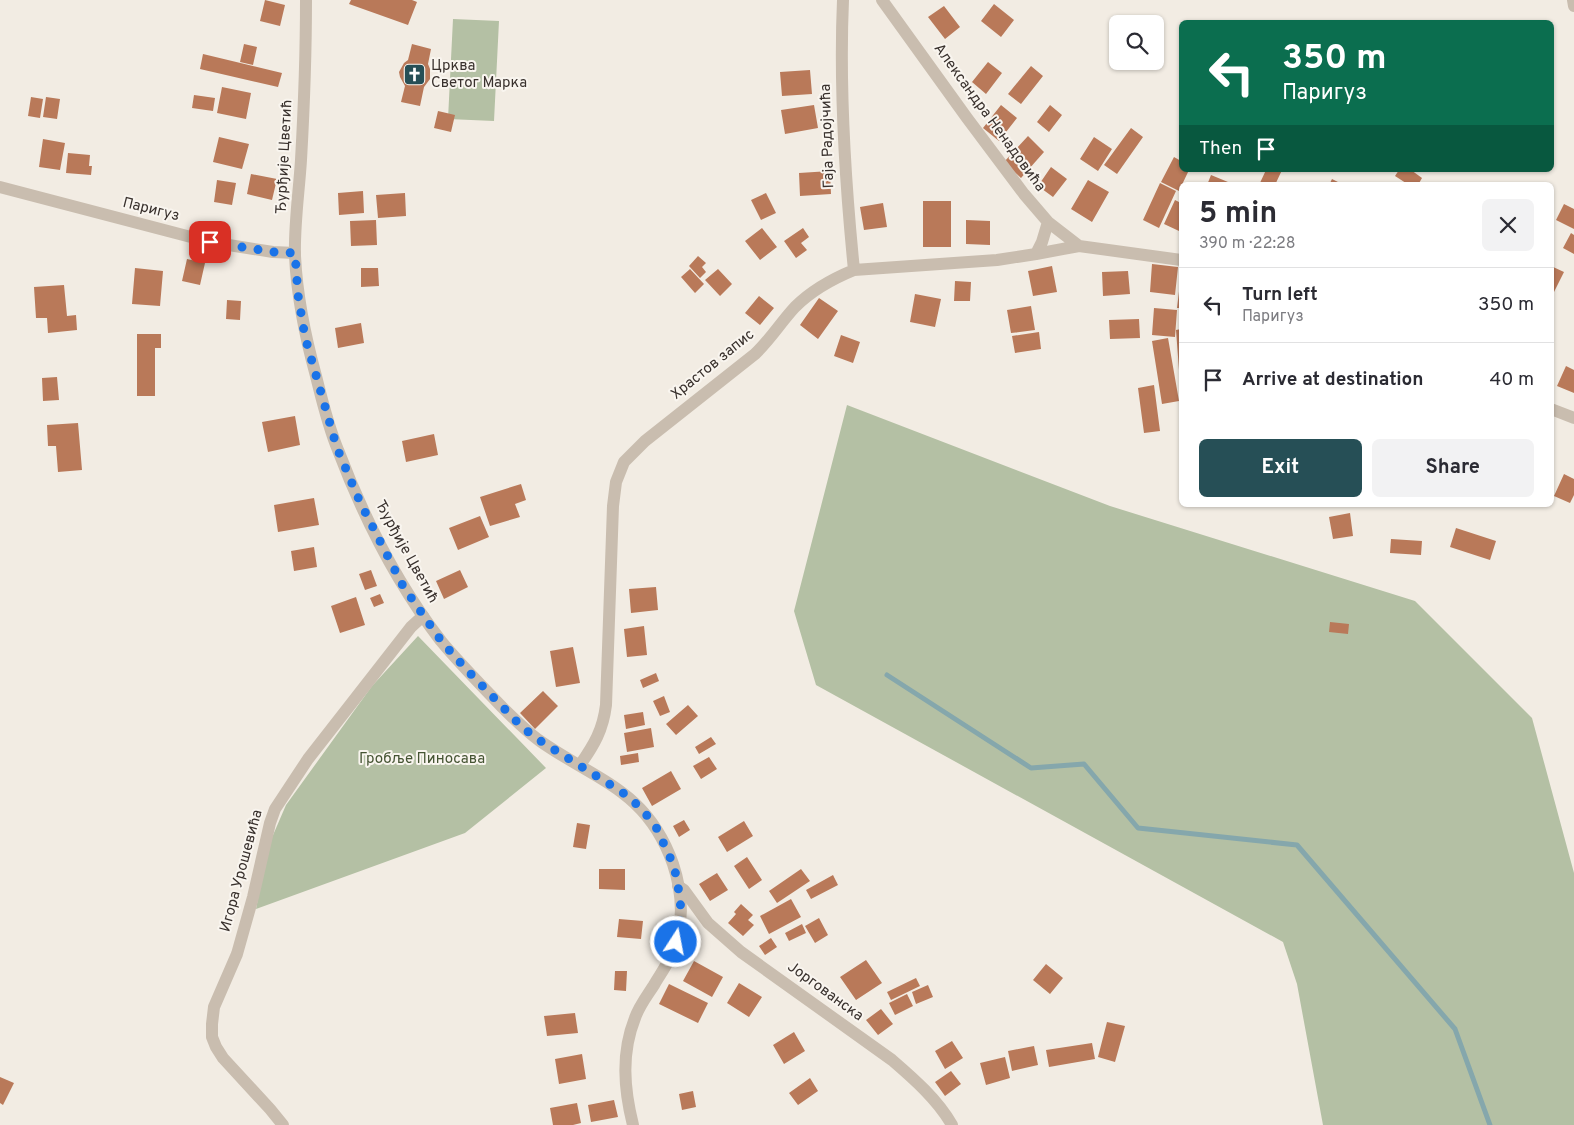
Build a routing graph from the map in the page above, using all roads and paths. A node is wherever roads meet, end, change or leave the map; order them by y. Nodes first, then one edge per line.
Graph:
1 (306, 0) edge
2 (843, 0) edge
3 (882, 0) edge
4 (1574, 0) edge
5 (1574, 6) edge
6 (0, 187) edge
7 (1048, 222) junction
8 (1079, 246) junction
9 (295, 253) junction
10 (1036, 254) junction
11 (1179, 260) edge
12 (854, 270) junction
13 (1554, 411) edge
14 (1574, 418) edge
15 (423, 616) junction
16 (580, 765) junction
17 (678, 886) junction
18 (283, 1125) edge
19 (633, 1125) edge
20 (952, 1125) edge

1 - 9 street, Ђурђије Цветић
2 - 12 street, Гаја Радојчића
3 - 7 street, Александра Ненадовића
4 - 5 street
6 - 9 street, Паригуз
7 - 8 street, Александра Ненадовића
7 - 10 street
8 - 10 street, Храстов запис
8 - 11 street, Храстов запис
9 - 15 street, Ђурђије Цветић
10 - 12 street, Храстов запис
12 - 16 street, Храстов запис
13 - 14 street
15 - 16 street, Ђурђије Цветић
15 - 18 street, Игора Урошевића
16 - 17 street, Ђурђије Цветић
17 - 19 street, Ђурђије Цветић
17 - 20 street, Јоргованска

